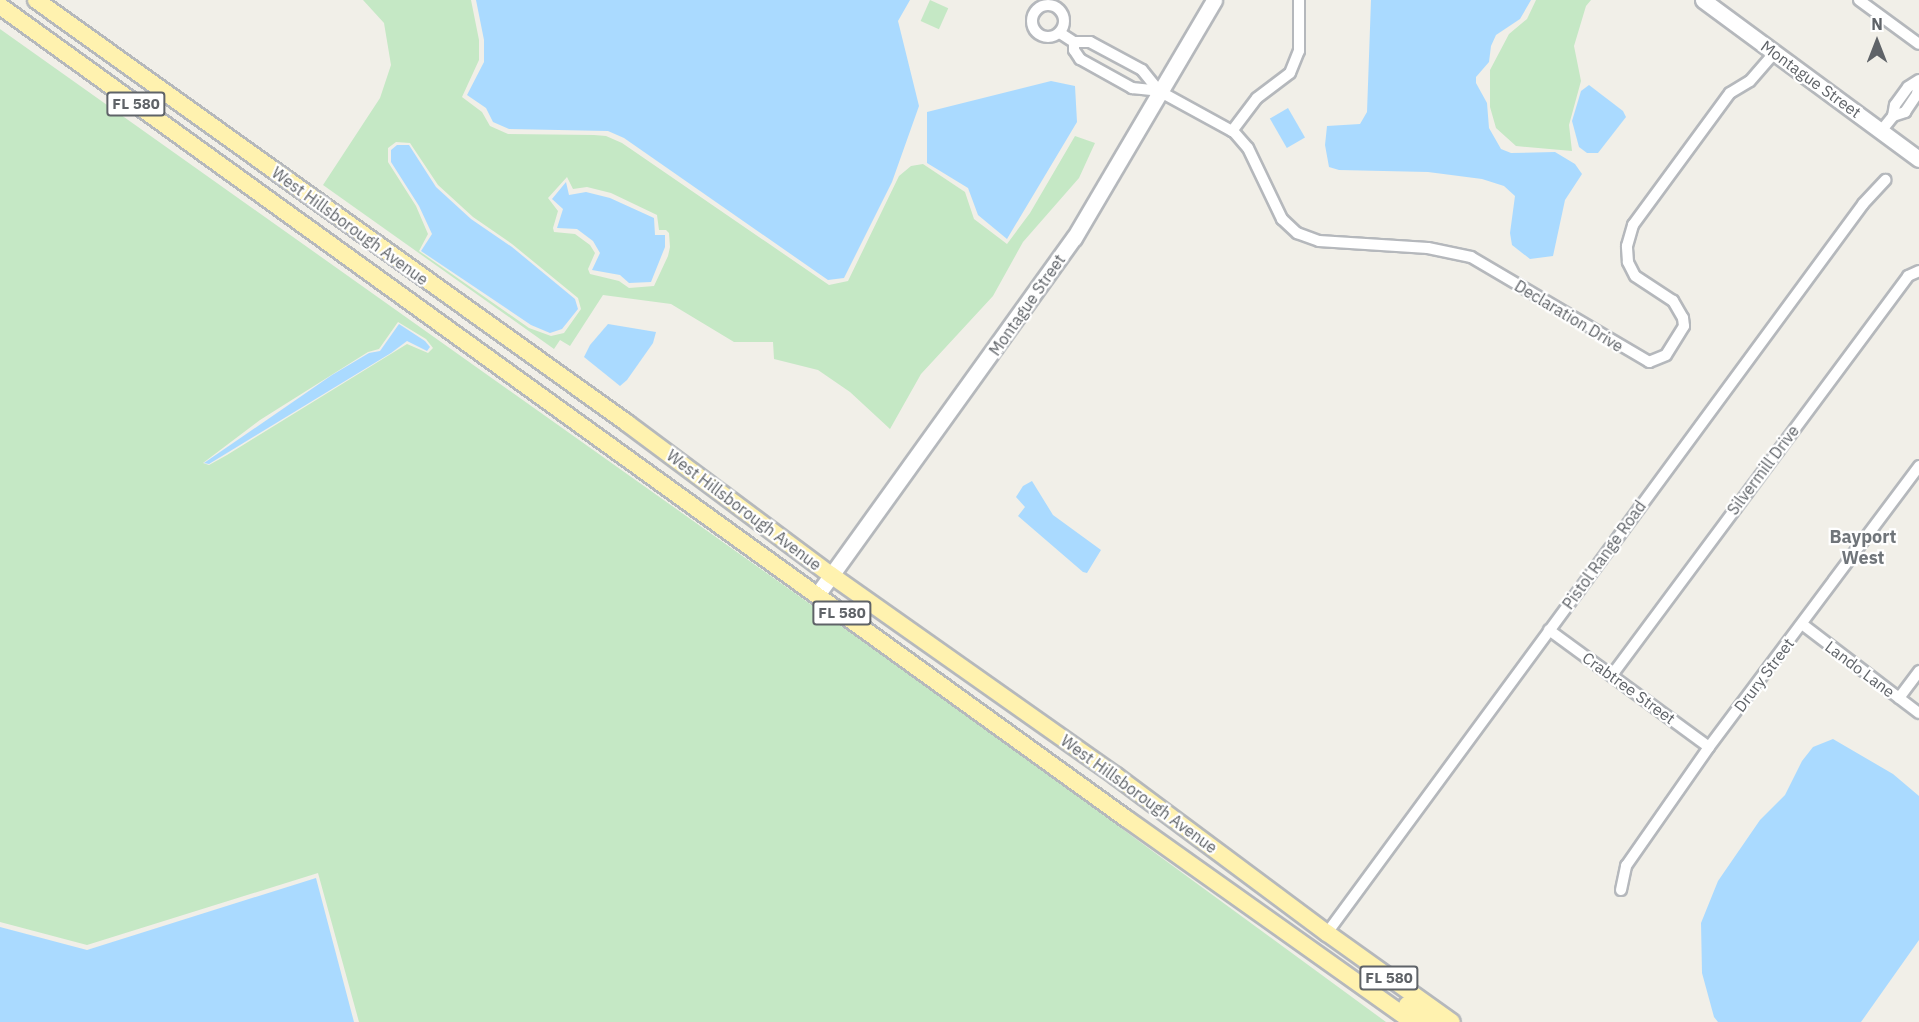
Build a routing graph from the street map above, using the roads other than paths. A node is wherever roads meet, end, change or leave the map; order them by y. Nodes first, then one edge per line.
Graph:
1 (36, 0) edge
2 (1214, 0) edge
3 (1299, 0) edge
4 (1703, 0) edge
5 (1860, 0) edge
6 (1043, 3) edge
7 (0, 6) edge
8 (1060, 33) junction
9 (1074, 42) junction
10 (1919, 44) edge
11 (1775, 52) junction
12 (1919, 81) edge
13 (1160, 91) junction
14 (1232, 131) junction
15 (1881, 131) junction
16 (1919, 159) edge
17 (1885, 180) dead end
18 (1919, 271) edge
19 (1919, 466) edge
20 (831, 575) junction
21 (817, 595) junction
22 (1802, 624) junction
23 (1549, 630) junction
24 (1919, 671) edge
25 (1612, 675) junction
26 (1899, 698) junction
27 (1919, 713) edge
28 (1709, 747) junction
29 (1127, 819) junction
30 (1621, 890) dead end
31 (1327, 933) junction
32 (1324, 956) junction
33 (1413, 1022) edge
34 (1430, 1022) edge
35 (1452, 1022) edge

1 - 20 main road, West Hillsborough Avenue / FL 580
2 - 13 street, Montague Street
3 - 14 street
4 - 11 street, Montague Street
5 - 10 street
6 - 8 street
6 - 8 street
7 - 21 main road, West Hillsborough Avenue / FL 580
8 - 9 street
9 - 13 street
9 - 13 street
11 - 14 street, Declaration Drive
11 - 15 street, Montague Street
12 - 15 street
13 - 14 street, Declaration Drive
13 - 20 street, Montague Street
15 - 16 street, Montague Street
17 - 23 street, Pistol Range Road
18 - 25 street, Silvermill Drive
19 - 22 street, Drury Street
20 - 21 street, Montague Street
20 - 31 main road, West Hillsborough Avenue / FL 580
21 - 29 main road, West Hillsborough Avenue / FL 580
22 - 26 street, Lando Lane
22 - 28 street, Drury Street
23 - 25 street, Crabtree Street
23 - 31 street, Pistol Range Road
24 - 26 street
25 - 28 street, Crabtree Street
26 - 27 street, Lando Lane
28 - 30 street, Drury Street
29 - 31 main road
29 - 32 main road, West Hillsborough Avenue / FL 580
31 - 35 main road, West Hillsborough Avenue / FL 580
32 - 33 main road, West Hillsborough Avenue / FL 580
32 - 34 main road

